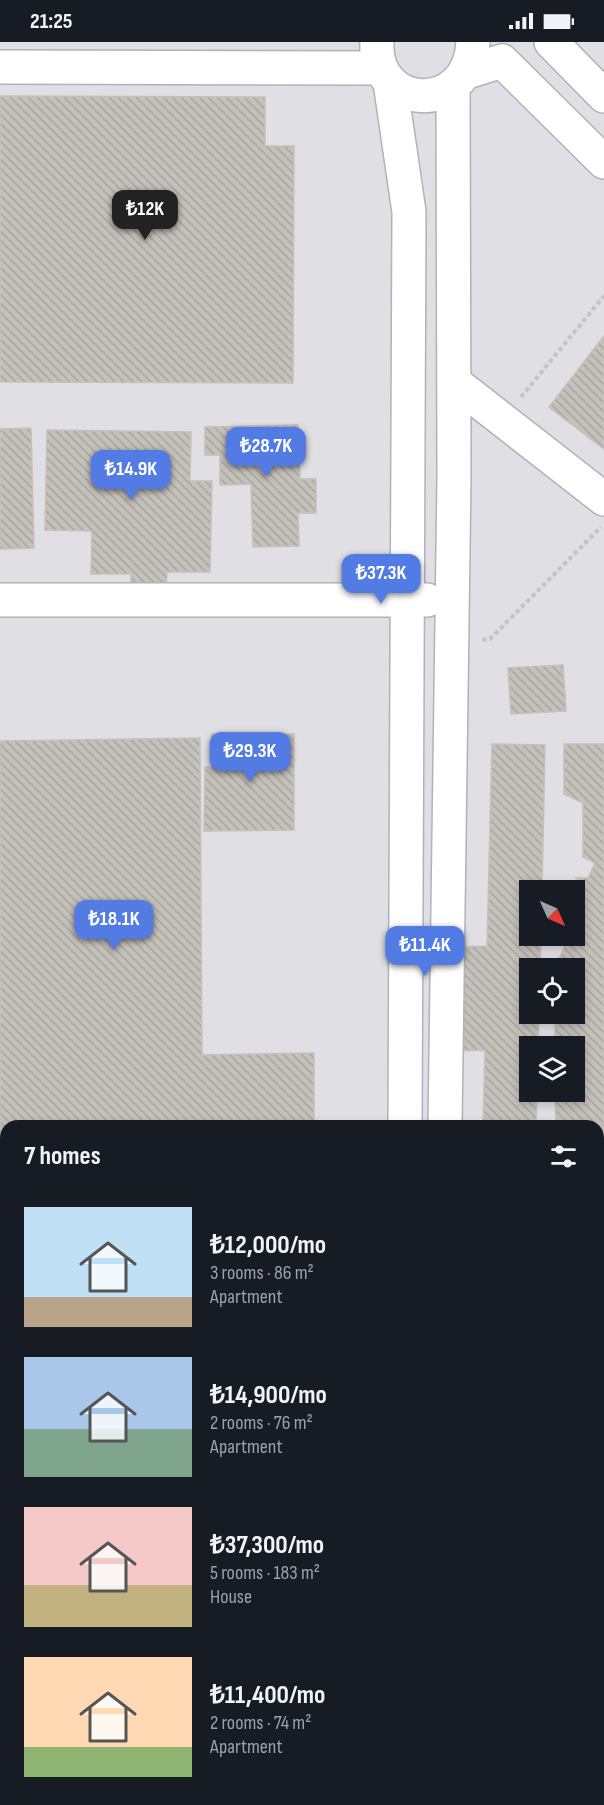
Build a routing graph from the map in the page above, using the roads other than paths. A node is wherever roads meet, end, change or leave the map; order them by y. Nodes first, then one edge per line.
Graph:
1 (550, 42) edge
2 (383, 64) edge
3 (464, 66) edge
4 (0, 67) edge
5 (604, 96) edge
6 (604, 162) edge
7 (454, 382) junction
8 (604, 499) edge
9 (0, 600) edge
10 (407, 600) junction
11 (452, 600) junction
12 (405, 1003) junction
13 (447, 1003) junction
14 (405, 1120) edge
15 (445, 1120) edge

1 - 5 street
2 - 3 street
2 - 4 street
2 - 10 street
3 - 6 street
3 - 7 street
7 - 8 street
7 - 11 street
9 - 10 street
10 - 11 street
10 - 12 street
11 - 13 street
12 - 13 street
12 - 14 street
13 - 15 street

